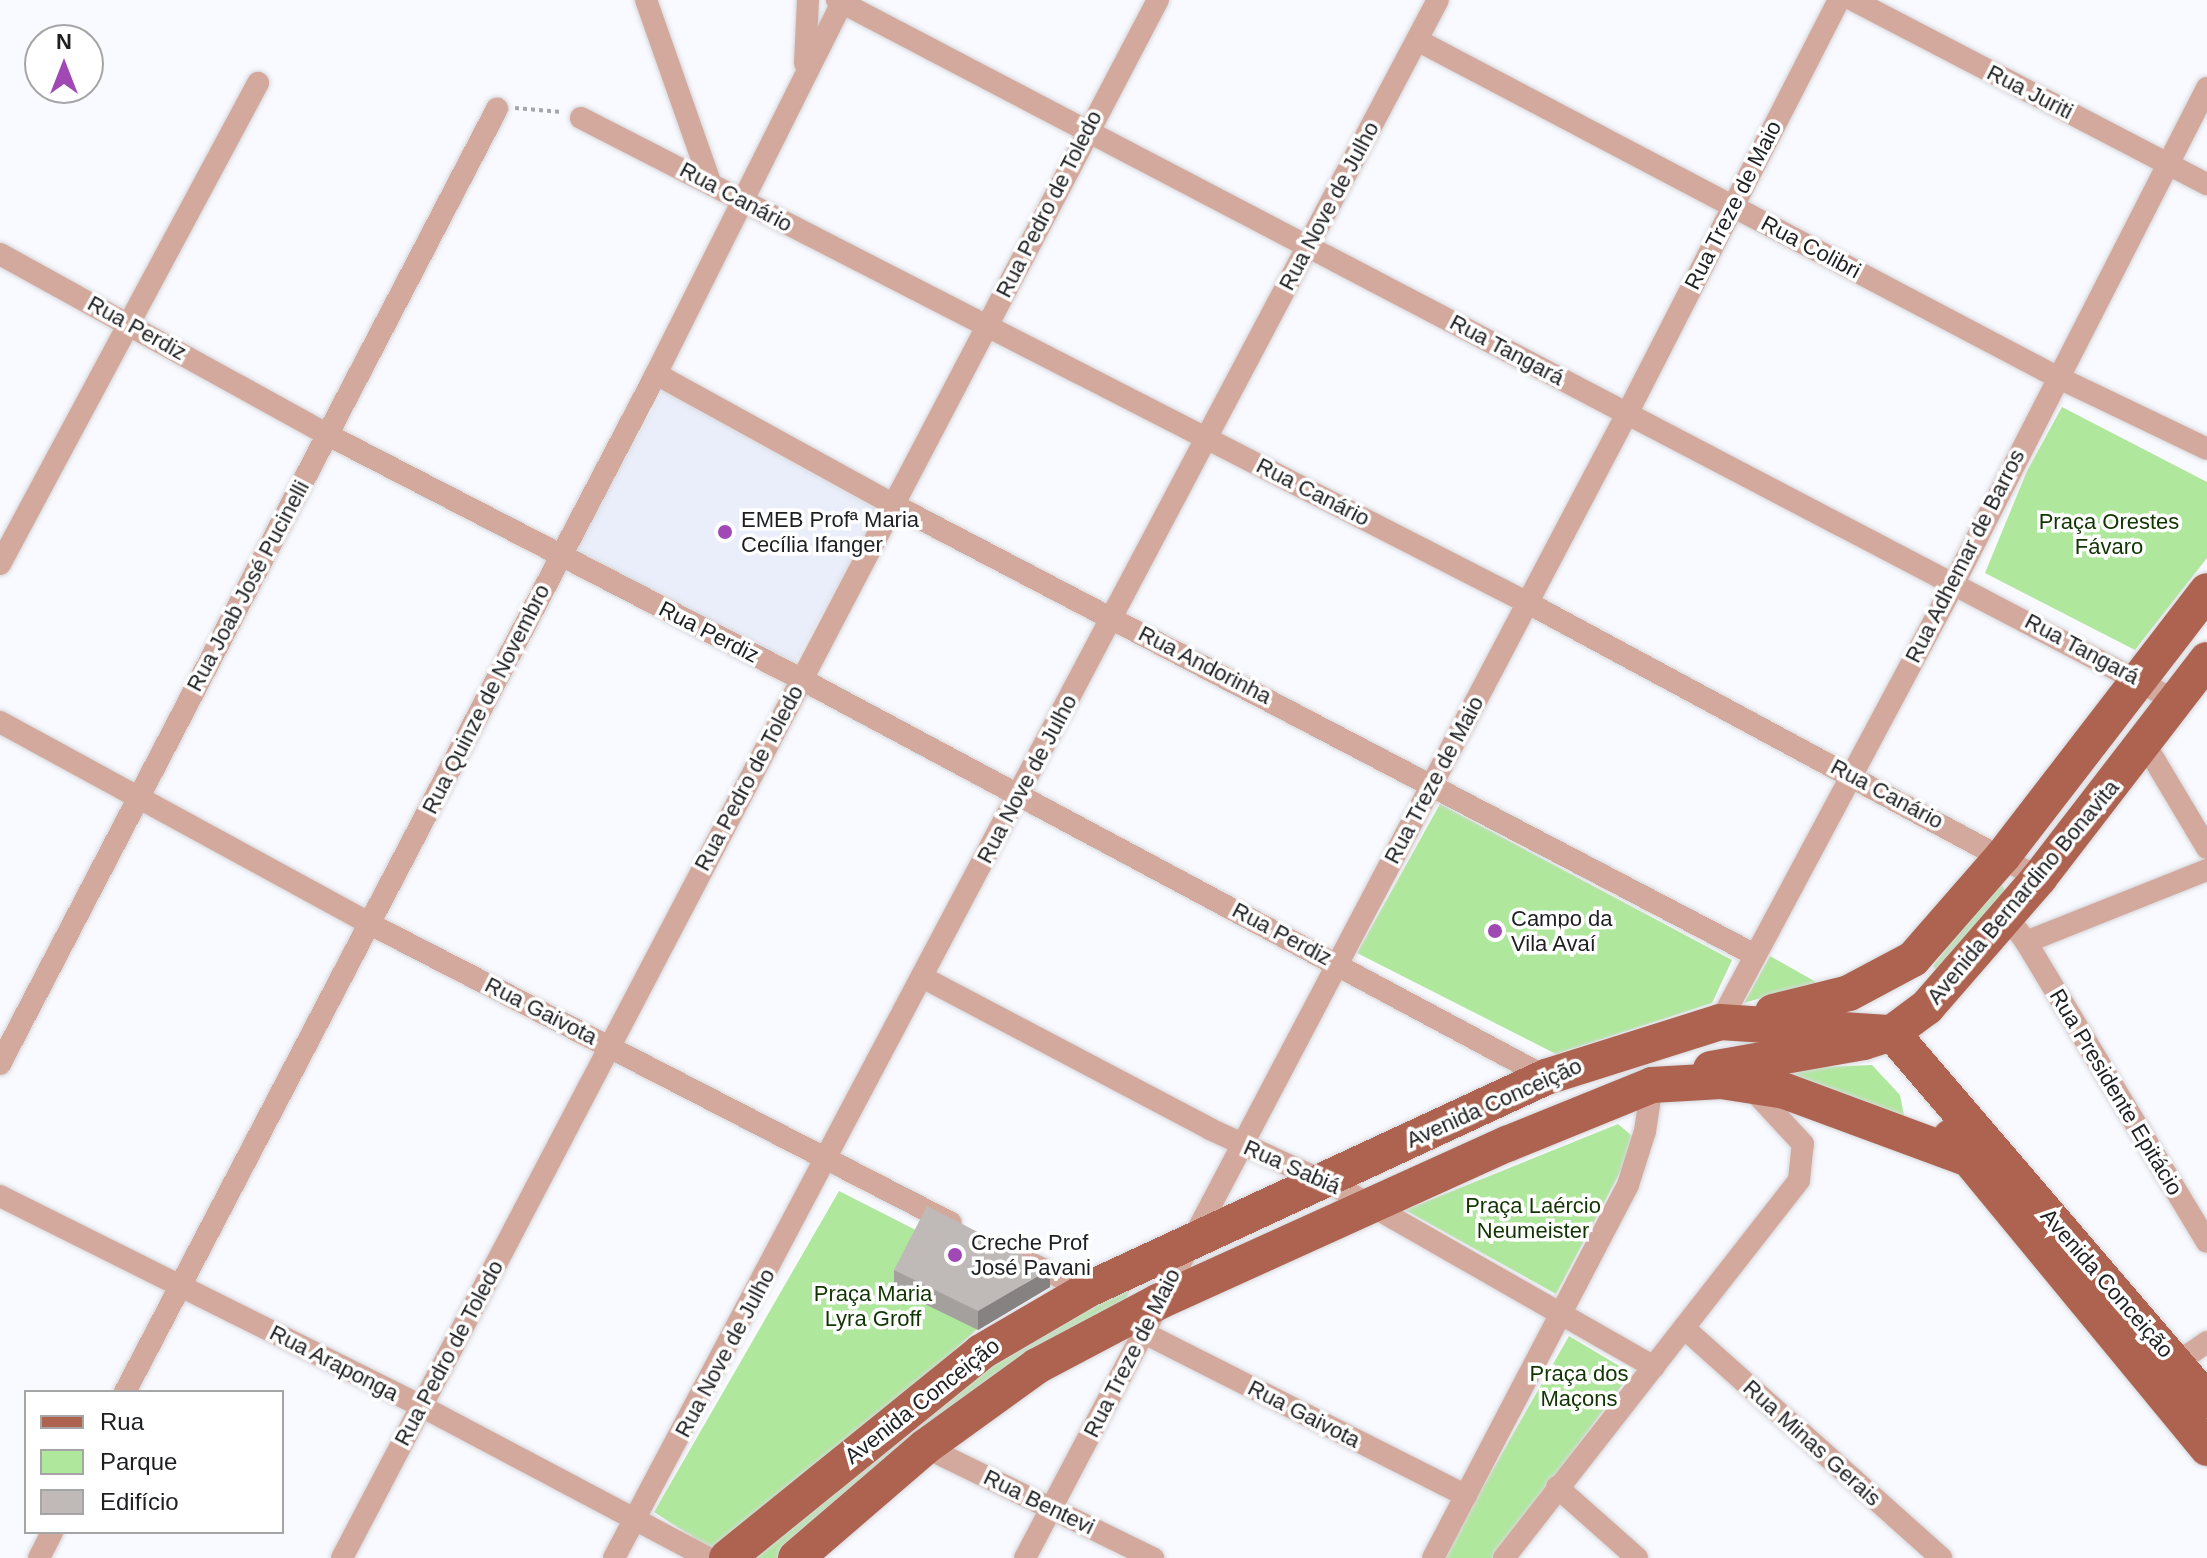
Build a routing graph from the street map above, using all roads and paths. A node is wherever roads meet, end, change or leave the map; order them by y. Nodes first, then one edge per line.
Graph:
1 (646, 0) edge
2 (808, 0) edge
3 (1158, 0) edge
4 (1438, 0) edge
5 (1839, 0) edge
6 (1853, 0) edge
7 (840, 1) edge
8 (1417, 40) junction
9 (805, 70) junction
10 (258, 83) dead end
11 (2207, 88) edge
12 (497, 109) joint
13 (581, 118) joint
14 (1086, 129) junction
15 (2168, 163) junction
16 (710, 182) junction
17 (2207, 184) edge
18 (742, 201) junction
19 (1732, 206) junction
20 (1310, 245) junction
21 (0, 254) edge
22 (128, 321) junction
23 (988, 322) junction
24 (656, 374) junction
25 (2057, 377) junction
26 (1627, 414) junction
27 (328, 435) junction
28 (1206, 436) junction
29 (2207, 449) edge
30 (894, 505) junction
31 (560, 555) junction
32 (0, 564) edge
33 (1954, 583) junction
34 (2207, 591) edge
35 (1528, 603) junction
36 (1112, 617) junction
37 (2207, 660) edge
38 (801, 679) junction
39 (2139, 679) junction
40 (2176, 701) junction
41 (0, 722) edge
42 (2145, 744) junction
43 (1850, 773) junction
44 (1432, 783) junction
45 (137, 796) junction
46 (1017, 796) junction
47 (2207, 848) edge
48 (2003, 856) junction
49 (2207, 870) edge
50 (2039, 878) junction
51 (370, 924) junction
52 (2016, 930) junction
53 (1936, 937) junction
54 (1755, 955) junction
55 (1339, 964) junction
56 (924, 978) junction
57 (1927, 1007) junction
58 (1720, 1022) junction
59 (1892, 1033) junction
60 (610, 1046) junction
61 (0, 1064) edge
62 (1546, 1077) junction
63 (1746, 1083) junction
64 (1652, 1085) junction
65 (1939, 1089) junction
66 (1243, 1145) junction
67 (1963, 1157) junction
68 (828, 1159) junction
69 (1325, 1180) junction
70 (0, 1196) edge
71 (1373, 1206) junction
72 (969, 1232) edge
73 (2207, 1242) edge
74 (1188, 1244) junction
75 (997, 1246) edge
76 (180, 1285) junction
77 (1087, 1290) junction
78 (1558, 1316) junction
79 (1150, 1317) junction
80 (1684, 1328) junction
81 (2207, 1342) edge
82 (1654, 1367) junction
83 (2164, 1372) junction
84 (126, 1390) edge
85 (2207, 1401) edge
86 (421, 1406) junction
87 (925, 1447) junction
88 (2207, 1448) edge
89 (1557, 1487) junction
90 (1466, 1496) junction
91 (1053, 1508) junction
92 (634, 1522) junction
93 (51, 1534) edge
94 (39, 1558) edge
95 (342, 1558) edge
96 (614, 1558) edge
97 (708, 1558) edge
98 (727, 1558) edge
99 (796, 1558) edge
100 (1025, 1558) edge
101 (1153, 1558) edge
102 (1433, 1558) edge
103 (1504, 1558) edge
104 (1637, 1558) edge
105 (1941, 1558) edge

1 - 16 street
2 - 9 street
3 - 14 street, Rua Pedro de Toledo
4 - 8 street, Rua Nove de Julho
5 - 19 street, Rua Treze de Maio
6 - 15 street, Rua Juriti
7 - 9 street, Rua Quinze de Novembro
7 - 14 street, Rua Tangará
8 - 19 street, Rua Colibri
8 - 20 street, Rua Nove de Julho
9 - 18 street, Rua Quinze de Novembro
10 - 22 street
11 - 15 street, Rua Adhemar de Barros
12 - 13 path
12 - 27 street, Rua Joab José Pucinelli
13 - 16 street, Rua Canário
14 - 20 street, Rua Tangará
14 - 23 street, Rua Pedro de Toledo
15 - 17 street, Rua Juriti
15 - 25 street, Rua Adhemar de Barros
16 - 18 street, Rua Canário
18 - 23 street, Rua Canário
18 - 24 street, Rua Quinze de Novembro
19 - 25 street, Rua Colibri
19 - 26 street, Rua Treze de Maio
20 - 26 street, Rua Tangará
20 - 28 street, Rua Nove de Julho
21 - 22 street, Rua Perdiz
22 - 27 street, Rua Perdiz
22 - 32 street
23 - 28 street, Rua Canário
23 - 30 street, Rua Pedro de Toledo
24 - 30 street, Rua Andorinha
24 - 31 street, Rua Quinze de Novembro
25 - 29 street, Rua Colibri
25 - 33 street, Rua Adhemar de Barros
26 - 33 street, Rua Tangará
26 - 35 street, Rua Treze de Maio
27 - 31 street, Rua Perdiz
27 - 45 street, Rua Joab José Pucinelli
28 - 35 street, Rua Canário
28 - 36 street, Rua Nove de Julho
30 - 36 street, Rua Andorinha
30 - 38 street, Rua Pedro de Toledo
31 - 38 street, Rua Perdiz
31 - 51 street, Rua Quinze de Novembro
33 - 39 street, Rua Tangará
33 - 43 street, Rua Adhemar de Barros
34 - 39 main road, Avenida Bernardino Bonavita
35 - 43 street, Rua Canário
35 - 44 street, Rua Treze de Maio
36 - 44 street, Rua Andorinha
36 - 46 street, Rua Nove de Julho
37 - 40 main road, Avenida Bernardino Bonavita
38 - 46 street, Rua Perdiz
38 - 60 street, Rua Pedro de Toledo
39 - 40 street, Rua Tangará
39 - 48 main road, Avenida Bernardino Bonavita
40 - 42 main road, Avenida Bernardino Bonavita
41 - 45 street, Rua Gaivota
42 - 47 street
42 - 50 main road, Avenida Bernardino Bonavita
43 - 48 street, Rua Canário
43 - 54 street, Rua Adhemar de Barros
44 - 54 street, Rua Andorinha
44 - 55 street, Rua Treze de Maio
45 - 51 street, Rua Gaivota
45 - 61 street, Rua Joab José Pucinelli
46 - 55 street, Rua Perdiz
46 - 56 street, Rua Nove de Julho
48 - 50 street, Rua Canário
48 - 53 main road, Avenida Bernardino Bonavita
49 - 52 street
50 - 52 main road, Avenida Bernardino Bonavita
51 - 60 street, Rua Gaivota
51 - 76 street, Rua Quinze de Novembro
52 - 57 main road, Avenida Bernardino Bonavita
52 - 73 street, Rua Presidente Epitácio
53 - 58 main road, Avenida Bernardino Bonavita
53 - 59 main road
54 - 58 street, Rua Adhemar de Barros
55 - 62 street, Rua Perdiz
55 - 66 street, Rua Treze de Maio
56 - 66 street, Rua Sabiá
56 - 68 street, Rua Nove de Julho
57 - 59 main road, Avenida Bernardino Bonavita
57 - 65 main road
58 - 59 main road, Avenida Conceição
58 - 62 main road, Avenida Conceição
59 - 64 main road, Avenida Bernardino Bonavita
59 - 65 main road, Avenida Conceição
59 - 67 main road
60 - 68 street, Rua Gaivota
60 - 86 street, Rua Pedro de Toledo
62 - 69 main road, Avenida Conceição
63 - 64 main road, Avenida Conceição
63 - 67 main road, Avenida Conceição
63 - 80 street
64 - 71 main road, Avenida Conceição
64 - 78 street
65 - 83 main road, Avenida Conceição
66 - 69 street, Rua Sabiá
66 - 74 street, Rua Treze de Maio
67 - 83 main road, Avenida Conceição
68 - 72 street, Rua Gaivota
68 - 92 street, Rua Nove de Julho
69 - 71 street, Rua Sabiá
69 - 74 main road, Avenida Conceição
70 - 76 street, Rua Araponga
71 - 78 street, Rua Sabiá
71 - 79 main road, Avenida Conceição
74 - 77 main road, Avenida Conceição
74 - 79 street, Rua Treze de Maio
75 - 77 street
76 - 84 street, Rua Quinze de Novembro
76 - 86 street, Rua Araponga
77 - 98 main road, Avenida Conceição
78 - 82 street, Rua Sabiá
78 - 90 street
79 - 87 main road, Avenida Conceição
79 - 90 street, Rua Gaivota
79 - 91 street, Rua Treze de Maio
80 - 82 street
80 - 105 street, Rua Minas Gerais
81 - 83 street
82 - 89 street
83 - 85 main road, Avenida Conceição
83 - 88 main road, Avenida Conceição
86 - 92 street, Rua Araponga
86 - 95 street, Rua Pedro de Toledo
87 - 91 street, Rua Bentevi
87 - 99 main road, Avenida Conceição
89 - 103 street
89 - 104 street
90 - 102 street
91 - 100 street, Rua Treze de Maio
91 - 101 street, Rua Bentevi
92 - 96 street, Rua Nove de Julho
92 - 97 street, Rua Araponga
93 - 94 street

